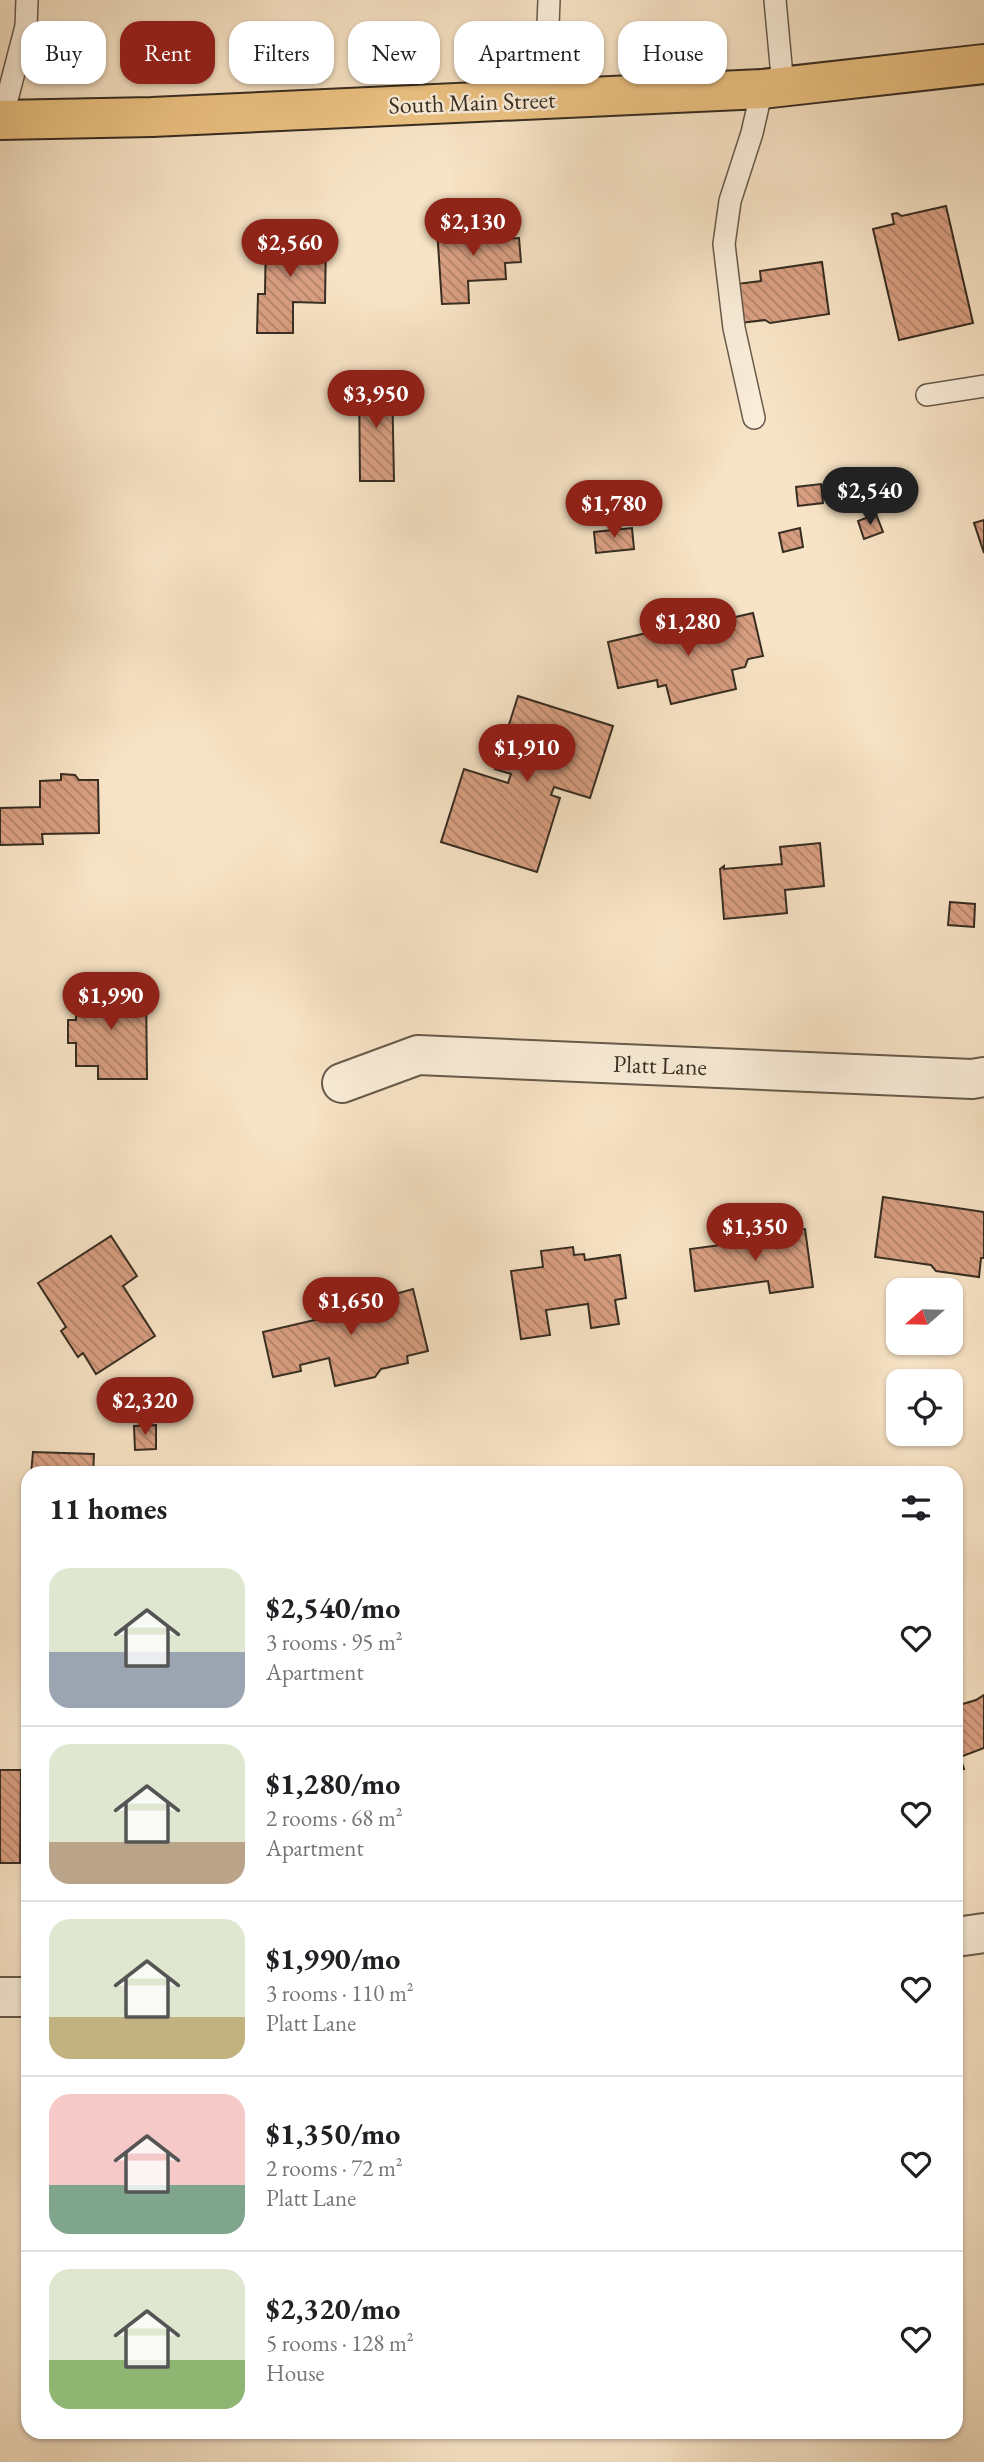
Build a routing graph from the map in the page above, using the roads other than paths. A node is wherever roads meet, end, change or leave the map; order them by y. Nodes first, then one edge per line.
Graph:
1 (549, 0) edge
2 (775, 0) edge
3 (27, 1) edge
4 (984, 64) edge
5 (772, 88) junction
6 (545, 100) junction
7 (1, 120) edge
8 (984, 386) edge
9 (927, 395) dead end
10 (754, 418) dead end
11 (984, 1077) edge
12 (342, 1083) dead end
13 (984, 1933) edge
14 (963, 1936) edge
15 (0, 1997) edge
16 (21, 1997) edge

1 - 6 lane
2 - 5 lane
3 - 7 lane
4 - 5 highway, South Main Street
5 - 6 highway, South Main Street
5 - 10 lane
6 - 7 highway, South Main Street
8 - 9 lane
11 - 12 street, Platt Lane
13 - 14 street
15 - 16 street

